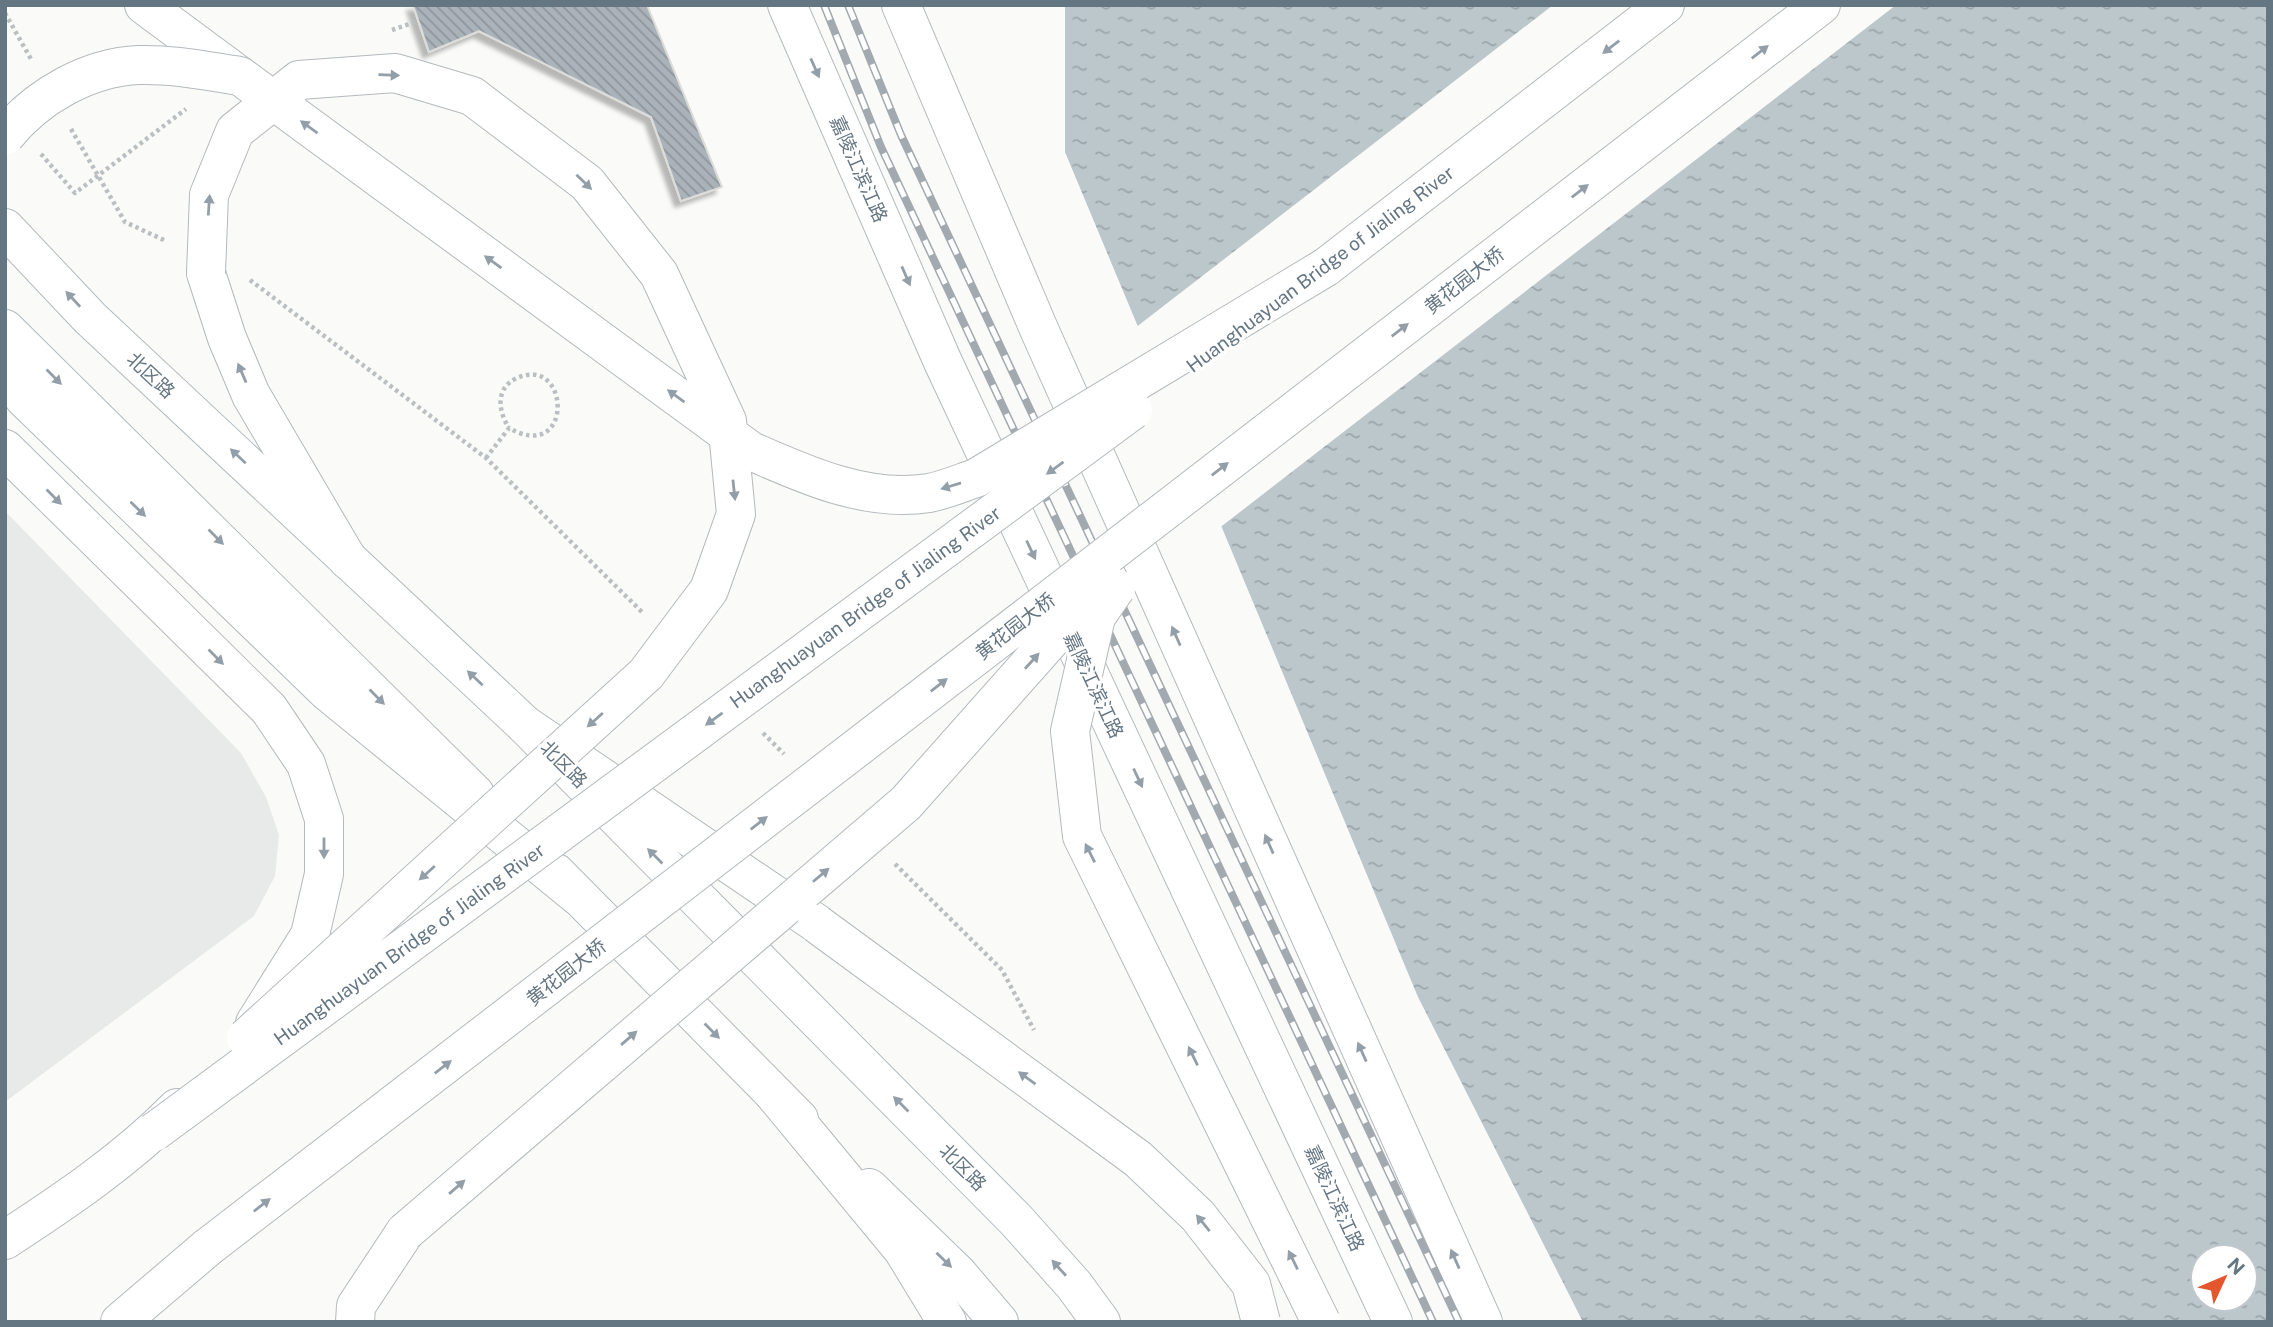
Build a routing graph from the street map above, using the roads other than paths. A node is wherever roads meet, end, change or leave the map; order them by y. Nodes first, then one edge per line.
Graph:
1 (144, 5) edge
2 (787, 5) edge
3 (901, 5) edge
4 (1665, 5) edge
5 (1821, 5) edge
6 (240, 76) junction
7 (5, 136) edge
8 (5, 228) edge
9 (1326, 267) junction
10 (5, 329) edge
11 (5, 373) edge
12 (5, 449) edge
13 (1166, 510) junction
14 (348, 560) junction
15 (525, 725) junction
16 (578, 895) junction
17 (246, 1038) junction
18 (774, 1094) junction
19 (154, 1132) junction
20 (5, 1240) edge
21 (120, 1322) edge
22 (355, 1322) edge
23 (947, 1322) edge
24 (999, 1322) edge
25 (1101, 1322) edge
26 (1261, 1322) edge
27 (1321, 1322) edge
28 (1393, 1322) edge
29 (1483, 1322) edge

1 - 6 main road
2 -> 28 main road, 嘉陵江滨江路
29 -> 3 main road
4 -> 9 main road, Huanghuayuan Bridge of Jialing River
13 -> 5 main road, 黄花园大桥
6 - 7 main road, bridge
9 -> 6 main road, bridge
14 -> 8 main road, 北区路
9 -> 19 main road, Huanghuayuan Bridge of Jialing River, bridge
10 -> 16 main road
11 -> 16 main road
12 -> 17 main road, bridge
21 -> 13 main road, 黄花园大桥, bridge
22 -> 13 main road, bridge
27 -> 13 main road, bridge
15 -> 14 main road, 北区路
14 -> 17 main road, bridge
25 -> 15 main road, 北区路
26 -> 15 main road, bridge
16 -> 18 main road
17 - 19 main road, bridge
18 - 23 main road
18 -> 24 main road
19 - 20 main road, Huanghuayuan Bridge of Jialing River

